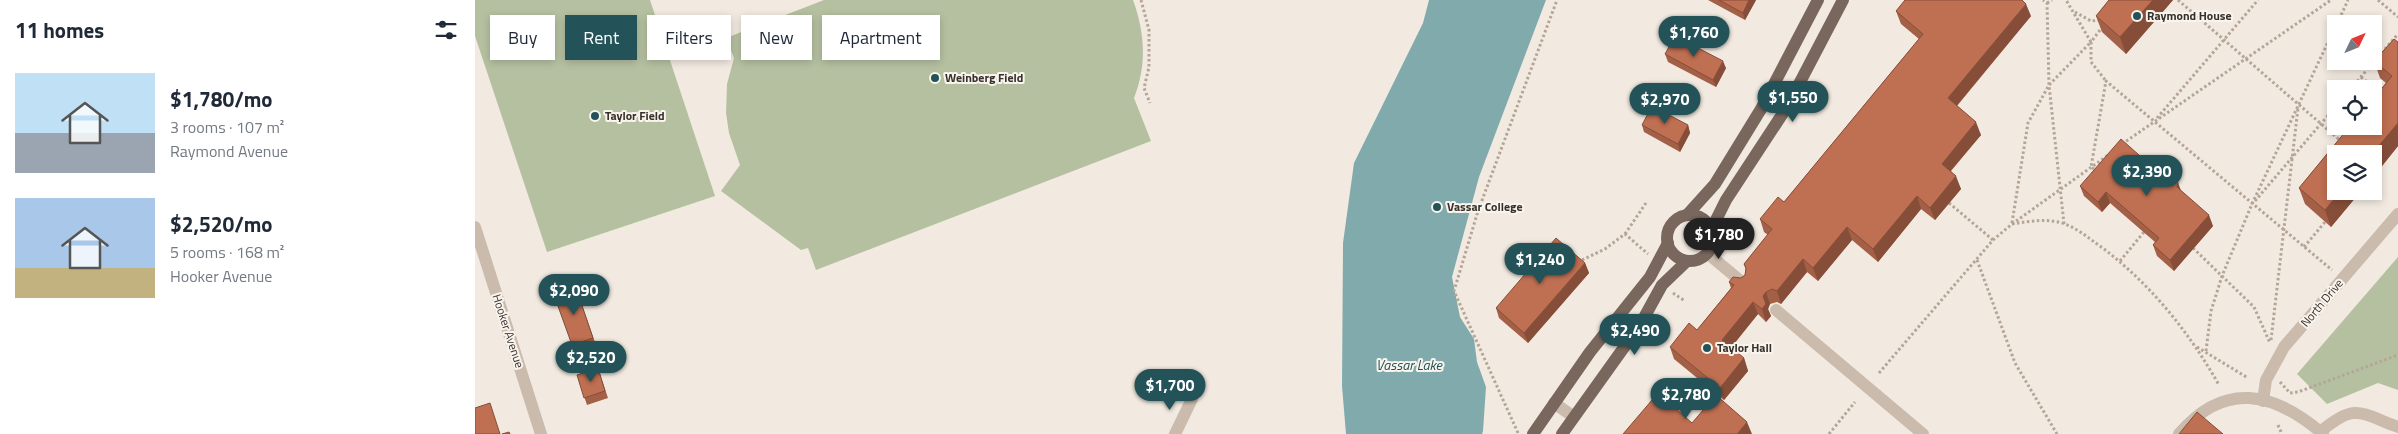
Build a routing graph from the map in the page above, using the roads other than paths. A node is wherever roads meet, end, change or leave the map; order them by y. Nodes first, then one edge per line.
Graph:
1 (1818, 0) edge
2 (1843, 0) edge
3 (2398, 214) edge
4 (1687, 215) junction
5 (475, 227) edge
6 (1711, 230) junction
7 (1668, 243) junction
8 (479, 251) edge
9 (1707, 253) junction
10 (1687, 261) junction
11 (1743, 283) edge
12 (1776, 310) dead end
13 (1192, 399) dead end
14 (2263, 401) junction
15 (1554, 403) junction
16 (1574, 417) junction
17 (2398, 427) edge
18 (2321, 433) edge
19 (541, 434) edge
20 (1175, 434) edge
21 (1533, 434) edge
22 (1562, 434) edge
23 (1923, 434) edge
24 (2179, 434) edge

1 - 4 main road
2 - 6 main road
3 - 14 street, North Drive
4 - 6 main road
4 - 7 main road
5 - 8 street, Hooker Avenue
6 - 9 main road
7 - 10 main road
7 - 15 main road
8 - 19 street, Hooker Avenue
9 - 10 main road
9 - 11 street
10 - 16 main road
12 - 23 street
13 - 20 street
14 - 18 street
14 - 24 street
15 - 16 street
15 - 21 main road
16 - 22 main road
17 - 18 street

